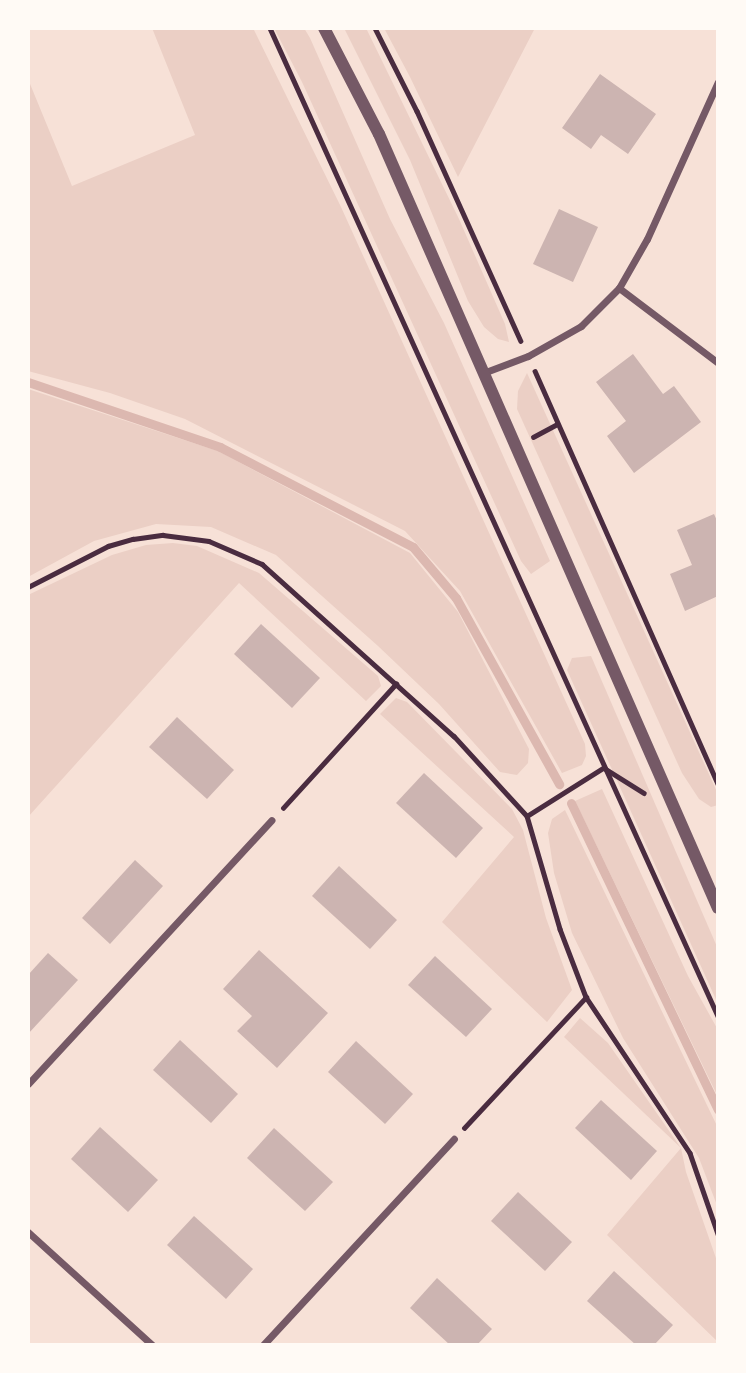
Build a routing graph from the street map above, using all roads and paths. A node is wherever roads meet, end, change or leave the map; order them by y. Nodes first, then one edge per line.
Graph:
1 (270, 28) edge
2 (324, 28) edge
3 (374, 28) edge
4 (718, 82) edge
5 (619, 288) junction
6 (528, 356) junction
7 (718, 363) edge
8 (482, 373) junction
9 (557, 424) junction
10 (530, 439) dead end
11 (28, 587) edge
12 (396, 684) junction
13 (603, 768) junction
14 (718, 784) edge
15 (652, 798) dead end
16 (527, 816) junction
17 (272, 820) joint
18 (718, 908) edge
19 (586, 997) junction
20 (718, 1016) edge
21 (28, 1084) edge
22 (454, 1139) joint
23 (28, 1232) edge
24 (718, 1234) edge
25 (152, 1345) edge
26 (263, 1345) edge

1 - 13 path
2 - 8 street
3 - 6 path
4 - 5 street
5 - 6 street
5 - 7 street
6 - 8 street
6 - 9 path
8 - 18 street
9 - 10 path
9 - 14 path
11 - 12 path
12 - 16 path
12 - 17 path
13 - 15 path
13 - 16 path
13 - 20 path
16 - 19 path
17 - 21 street
19 - 22 path
19 - 24 path
22 - 26 street
23 - 25 street

